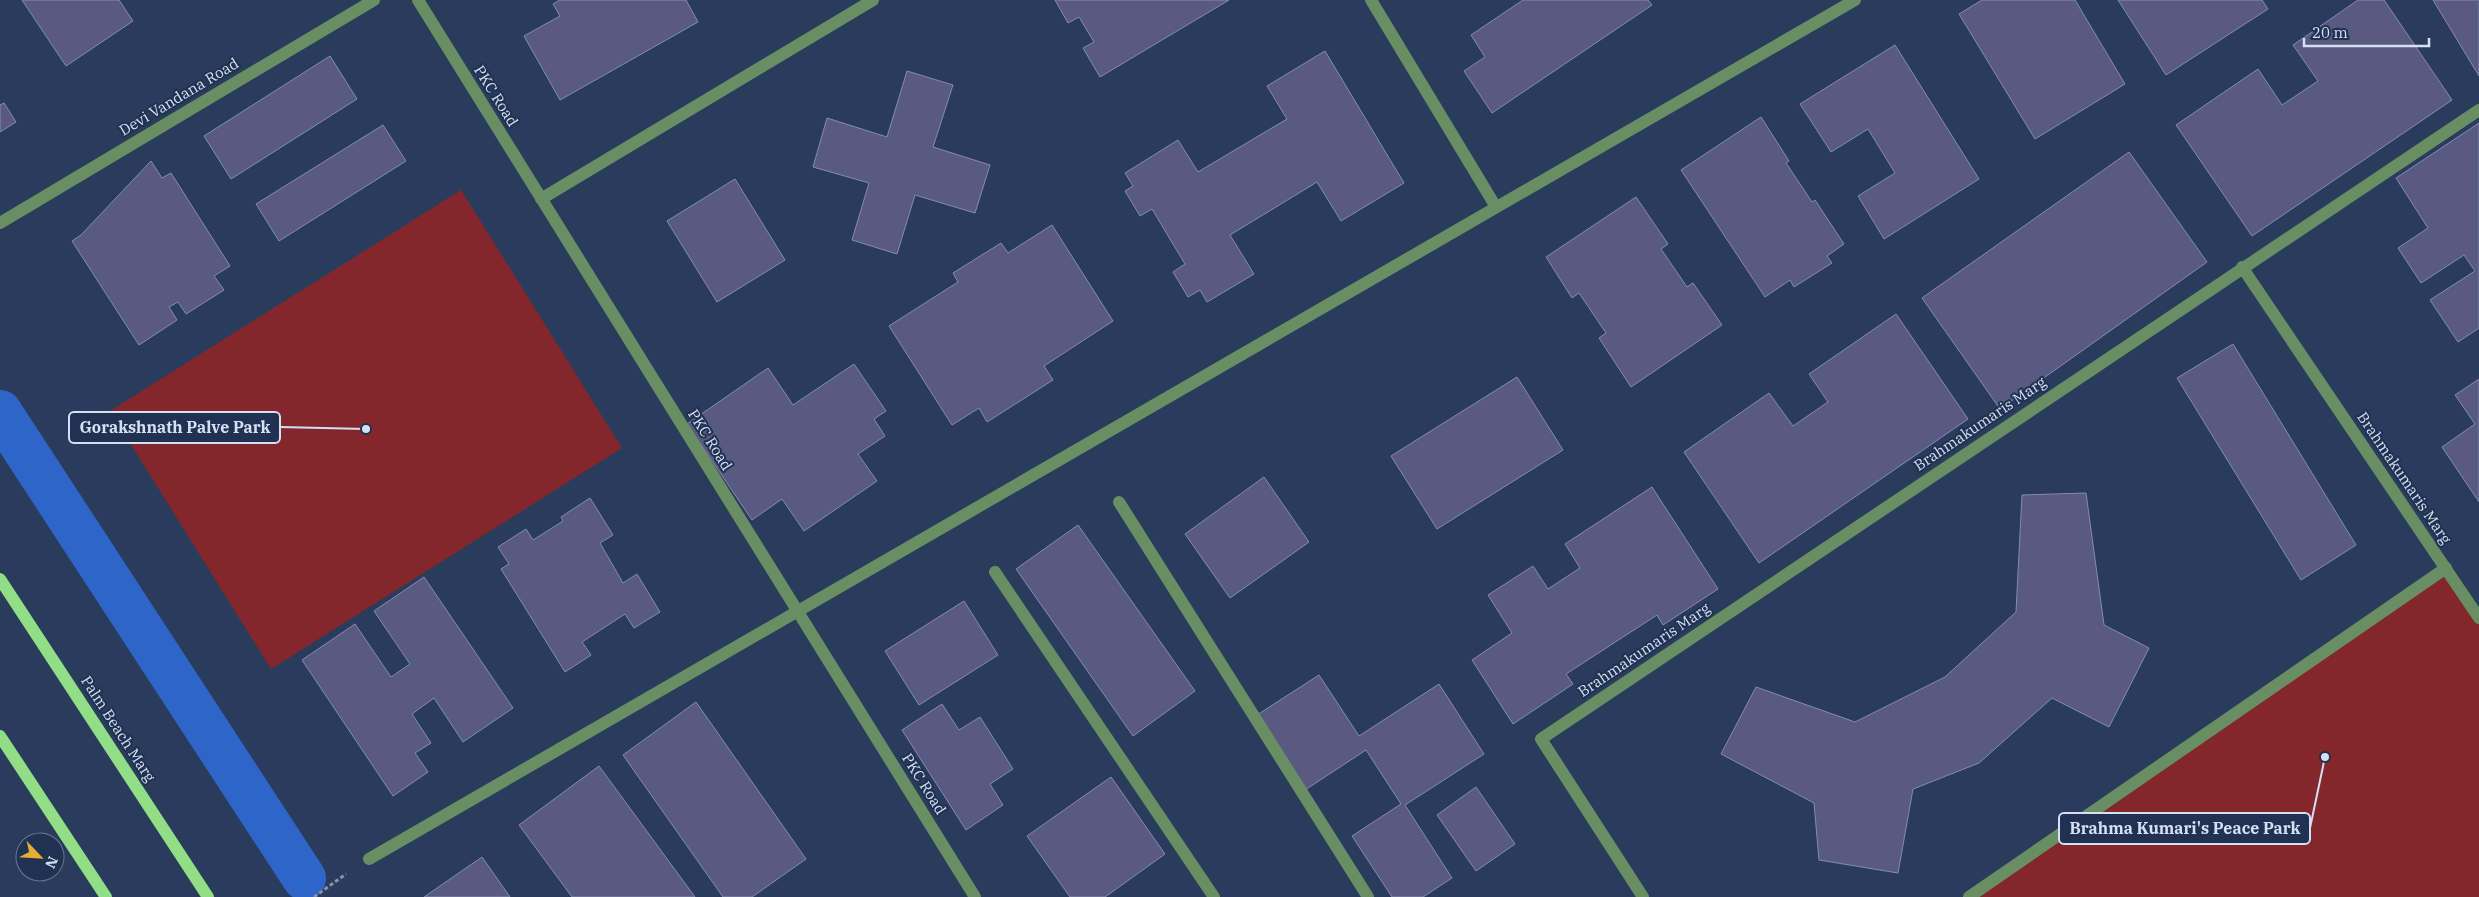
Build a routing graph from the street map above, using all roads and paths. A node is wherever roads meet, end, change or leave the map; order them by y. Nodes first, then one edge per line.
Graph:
1 (374, 0) edge
2 (418, 0) edge
3 (873, 0) edge
4 (1371, 0) edge
5 (1855, 0) edge
6 (2479, 110) edge
7 (541, 199) junction
8 (1496, 207) junction
9 (0, 223) edge
10 (2242, 268) junction
11 (1118, 502) dead end
12 (2446, 568) junction
13 (995, 572) dead end
14 (0, 579) edge
15 (797, 611) junction
16 (2479, 618) edge
17 (0, 736) edge
18 (368, 859) joint
19 (106, 897) edge
20 (208, 897) edge
21 (314, 897) edge
22 (975, 897) edge
23 (1214, 897) edge
24 (1368, 897) edge
25 (1643, 897) edge
26 (1969, 897) edge

1 - 9 street, Devi Vandana Road
2 - 7 street, PKC Road
3 - 7 street
4 - 8 street
5 - 8 street
6 - 10 street
7 - 15 street, PKC Road
8 - 15 street
10 - 12 street, Brahmakumaris Marg
10 - 25 street, Brahmakumaris Marg
11 - 24 street
12 - 16 street, Brahmakumaris Marg
12 - 26 street
13 - 23 street
14 - 20 main road, Palm Beach Marg
15 - 18 street
15 - 22 street, PKC Road
17 - 19 main road
18 - 21 path

